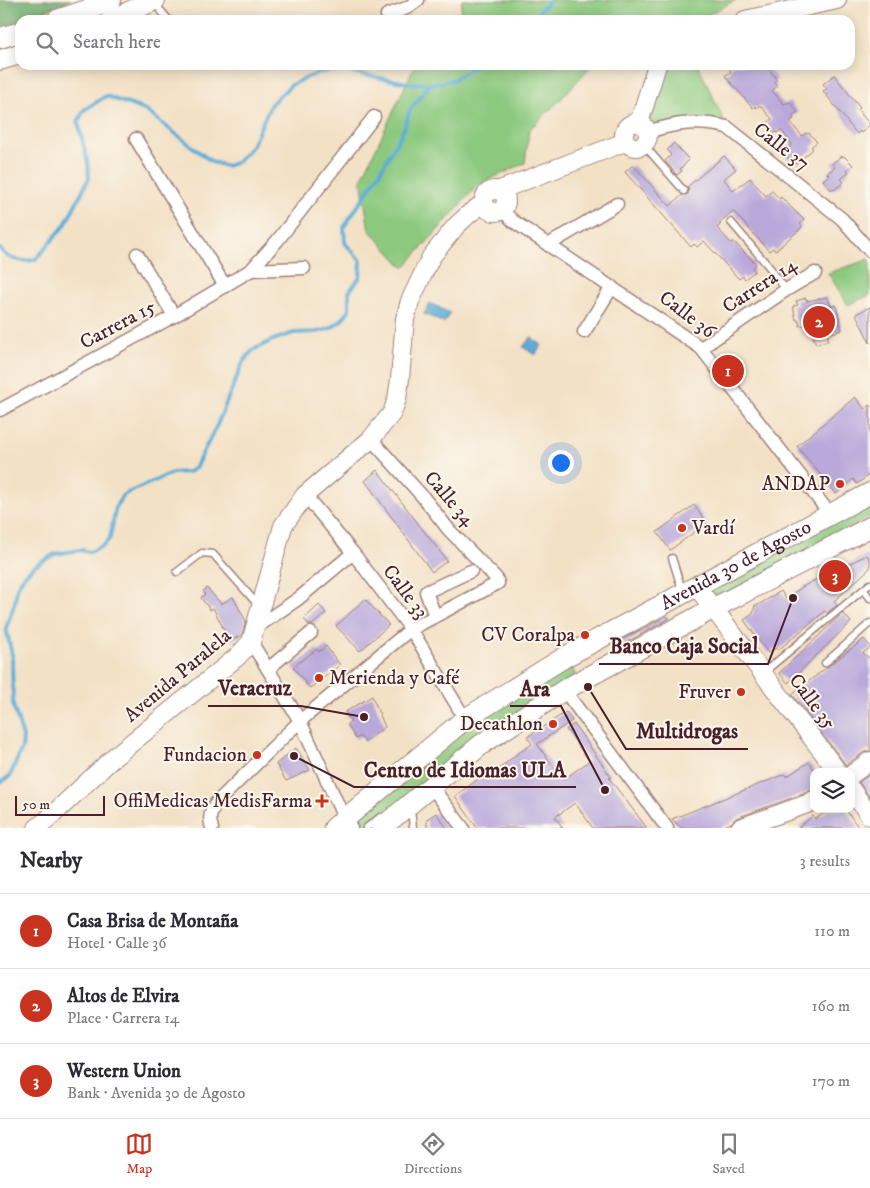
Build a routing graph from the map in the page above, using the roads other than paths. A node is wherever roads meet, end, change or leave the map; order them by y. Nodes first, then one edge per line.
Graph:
1 (111, 0) edge
2 (418, 0) edge
3 (837, 0) edge
4 (154, 1) edge
5 (73, 15) edge
6 (122, 15) edge
7 (165, 15) edge
8 (387, 15) dead end
9 (768, 15) edge
10 (15, 34) edge
11 (0, 38) edge
12 (15, 56) edge
13 (0, 60) edge
14 (656, 70) edge
15 (374, 117) dead end
16 (644, 133) junction
17 (136, 139) dead end
18 (500, 190) junction
19 (684, 191) dead end
20 (484, 203) junction
21 (617, 204) dead end
22 (502, 210) junction
23 (731, 222) dead end
24 (548, 245) junction
25 (870, 251) edge
26 (137, 254) dead end
27 (304, 268) dead end
28 (252, 270) junction
29 (815, 273) dead end
30 (225, 286) junction
31 (612, 287) junction
32 (786, 290) junction
33 (174, 316) junction
34 (584, 332) dead end
35 (701, 348) junction
36 (0, 410) edge
37 (371, 440) junction
38 (870, 493) edge
39 (305, 495) junction
40 (830, 514) junction
41 (866, 531) edge
42 (353, 552) junction
43 (672, 558) dead end
44 (471, 571) dead end
45 (177, 572) dead end
46 (752, 580) dead end
47 (870, 584) edge
48 (864, 590) junction
49 (702, 595) junction
50 (870, 598) edge
51 (261, 609) junction
52 (435, 616) junction
53 (870, 623) edge
54 (663, 627) dead end
55 (410, 629) junction
56 (311, 633) dead end
57 (253, 635) junction
58 (825, 663) dead end
59 (268, 669) junction
60 (553, 673) dead end
61 (763, 673) junction
62 (564, 690) junction
63 (465, 719) junction
64 (300, 720) junction
65 (870, 761) edge
66 (835, 768) edge
67 (855, 772) edge
68 (401, 782) dead end
69 (431, 786) junction
70 (855, 795) edge
71 (810, 802) edge
72 (410, 804) junction
73 (870, 816) edge
74 (384, 819) edge
75 (347, 825) edge
76 (37, 828) edge
77 (212, 828) edge
78 (366, 828) edge
79 (413, 828) edge
80 (463, 828) edge
81 (668, 828) edge
82 (740, 828) edge

1 - 5 main road
2 - 8 street
3 - 9 main road
4 - 6 main road
4 - 7 lane
10 - 11 main road
12 - 13 main road
14 - 16 main road
15 - 28 street, Carrera 15
16 - 18 main road
16 - 19 lane
16 - 25 street, Calle 37
17 - 30 street
18 - 20 main road
18 - 22 main road
20 - 22 main road
20 - 37 main road, Avenida Paralela
21 - 24 street
22 - 24 street, Calle 36
23 - 32 lane
24 - 31 street, Calle 36
26 - 33 street
27 - 28 street, Carrera 15
28 - 30 street, Carrera 15
29 - 32 street, Carrera 14
30 - 33 street, Carrera 15
31 - 34 street
31 - 35 street, Calle 36
32 - 35 street, Carrera 14
33 - 36 street, Carrera 15
35 - 40 street, Calle 36
37 - 39 main road, Avenida Paralela
37 - 52 street, Calle 34
38 - 40 main road, Avenida 30 de Agosto
39 - 42 street, Calle 33
39 - 51 main road, Avenida Paralela
40 - 49 main road, Avenida 30 de Agosto
41 - 49 main road, Avenida 30 de Agosto
42 - 55 street, Calle 33
42 - 57 street
43 - 49 lane
44 - 52 street
45 - 51 lane
46 - 49 lane
47 - 48 lane
48 - 50 lane
48 - 61 lane
49 - 54 lane
49 - 61 main road, Calle 35
49 - 62 main road, Avenida 30 de Agosto
49 - 63 main road, Avenida 30 de Agosto
51 - 57 main road, Avenida Paralela
52 - 55 street
53 - 58 lane
55 - 63 street, Calle 33
55 - 64 street
56 - 59 street
57 - 59 street
57 - 76 main road, Avenida Paralela
59 - 64 street
60 - 68 lane
61 - 66 main road, Calle 35
62 - 69 main road, Avenida 30 de Agosto
62 - 81 street
63 - 75 main road, Avenida 30 de Agosto
64 - 75 street
64 - 77 street
65 - 67 main road
69 - 72 main road, Avenida 30 de Agosto
69 - 80 street
70 - 73 main road
71 - 82 main road
72 - 74 main road, Avenida 30 de Agosto
72 - 79 lane
74 - 78 lane

